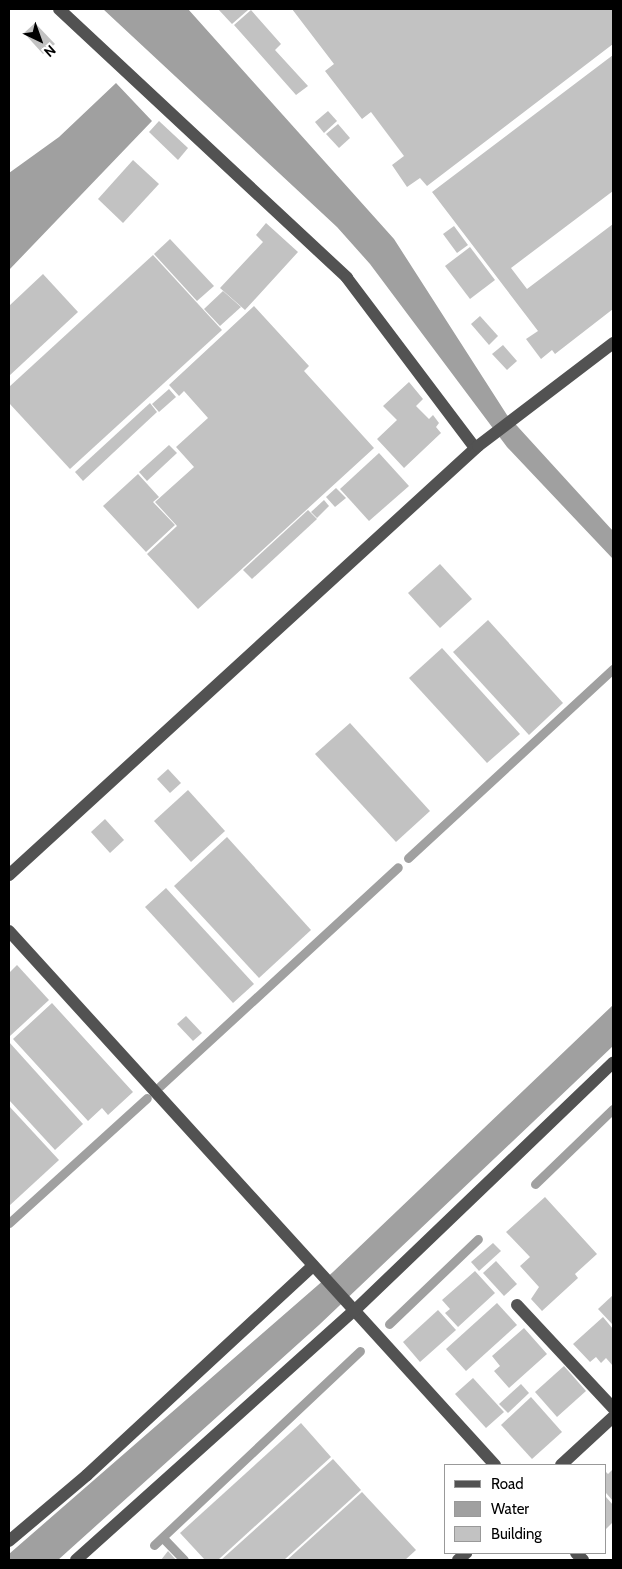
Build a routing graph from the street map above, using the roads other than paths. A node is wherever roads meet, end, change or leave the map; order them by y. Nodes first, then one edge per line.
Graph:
1 (59, 9) edge
2 (613, 343) edge
3 (475, 448) junction
4 (9, 874) edge
5 (9, 931) edge
6 (613, 1063) edge
7 (317, 1270) junction
8 (517, 1305) dead end
9 (351, 1307) junction
10 (613, 1408) edge
11 (613, 1417) edge
12 (494, 1464) edge
13 (562, 1464) edge
14 (9, 1541) edge
15 (76, 1560) edge

1 - 3 street
2 - 3 street
3 - 4 street
5 - 7 street
6 - 9 street
7 - 9 street
7 - 14 street
8 - 10 street
9 - 12 street
9 - 15 street
11 - 13 street

